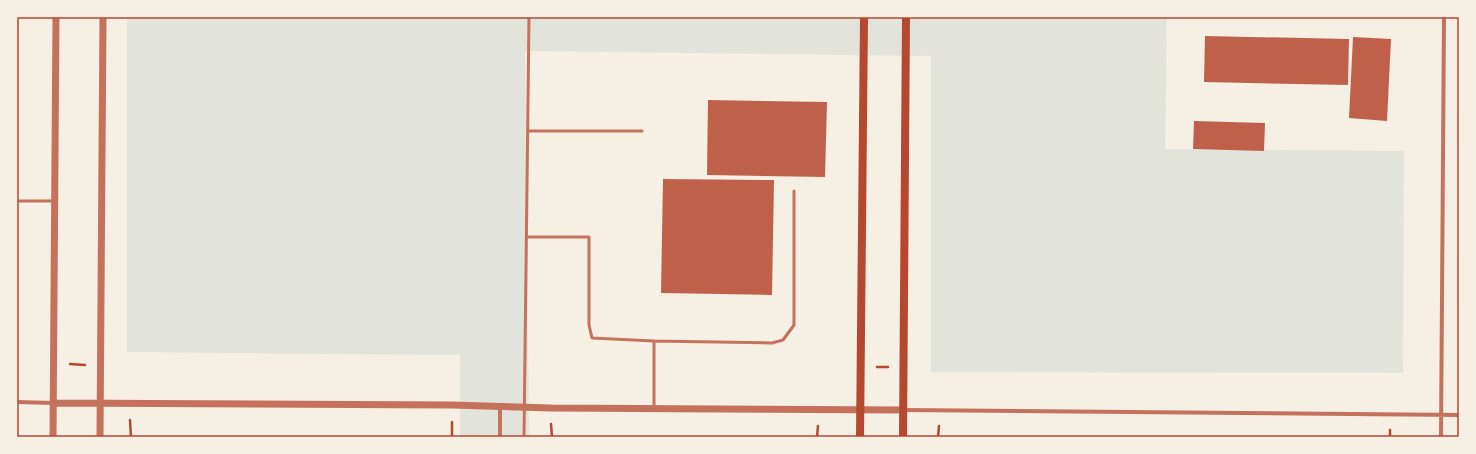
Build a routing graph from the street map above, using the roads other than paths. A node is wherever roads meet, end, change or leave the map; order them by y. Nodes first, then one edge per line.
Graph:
1 (56, 17) edge
2 (103, 17) edge
3 (529, 17) edge
4 (864, 17) edge
5 (906, 17) edge
6 (1444, 17) edge
7 (528, 131) junction
8 (642, 131) dead end
9 (794, 191) dead end
10 (17, 201) edge
11 (55, 201) junction
12 (527, 237) junction
13 (654, 341) junction
14 (17, 402) edge
15 (53, 403) junction
16 (100, 404) junction
17 (500, 406) junction
18 (525, 407) junction
19 (654, 408) junction
20 (860, 410) junction
21 (903, 410) junction
22 (1441, 415) junction
23 (1459, 415) edge
24 (53, 437) edge
25 (100, 437) edge
26 (500, 437) edge
27 (524, 437) edge
28 (860, 437) edge
29 (903, 437) edge
30 (1440, 437) edge

1 - 11 street
2 - 16 street
3 - 7 lane
4 - 20 main road
5 - 21 main road
6 - 22 street
7 - 8 lane
7 - 12 lane
9 - 13 lane
10 - 11 lane
11 - 15 street
12 - 13 lane
12 - 18 lane
13 - 19 lane
14 - 15 street
15 - 16 street
15 - 24 street
16 - 17 street
16 - 25 street
17 - 18 street
17 - 26 street
18 - 19 street
18 - 27 lane
19 - 20 street
20 - 21 street
20 - 28 main road
21 - 22 street
21 - 29 main road
22 - 23 street
22 - 30 street

